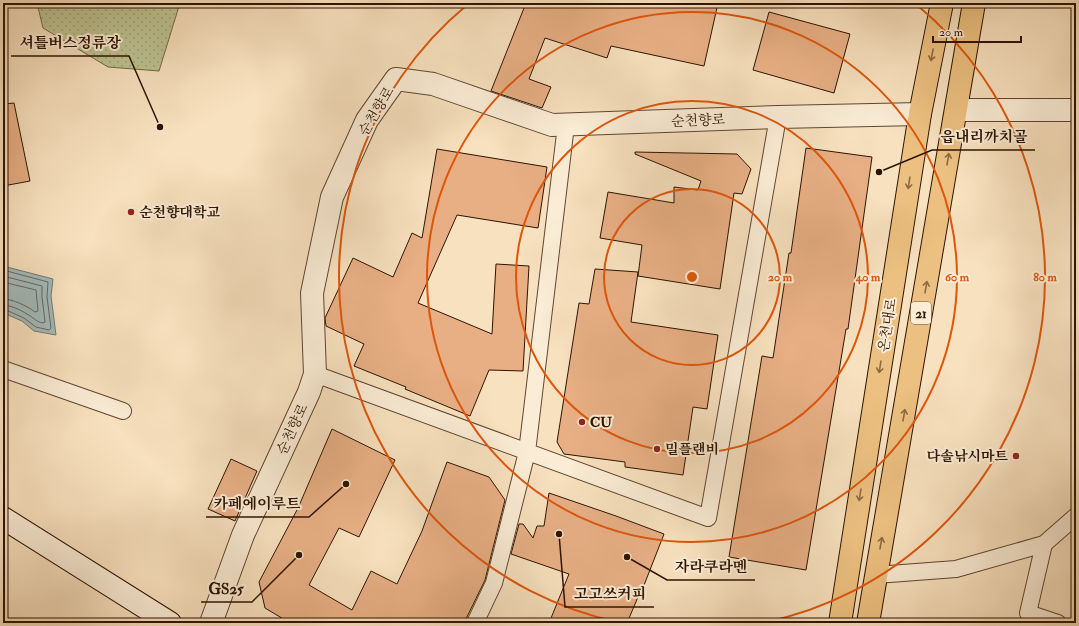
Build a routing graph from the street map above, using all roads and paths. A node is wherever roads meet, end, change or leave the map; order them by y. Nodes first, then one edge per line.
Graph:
1 (942, 3) edge
2 (974, 3) edge
3 (956, 110) junction
4 (1076, 110) edge
5 (920, 114) junction
6 (778, 116) junction
7 (566, 126) junction
8 (3, 369) edge
9 (315, 374) junction
10 (123, 411) dead end
11 (527, 452) junction
12 (1076, 516) edge
13 (3, 518) edge
14 (1044, 544) junction
15 (876, 575) junction
16 (170, 623) edge
17 (211, 623) edge
18 (475, 623) edge
19 (840, 623) edge
20 (868, 623) edge
21 (1058, 623) edge

1 -> 5 main road, 온천대로 / 21
2 - 3 main road, 21
3 - 4 street
15 -> 3 main road, 21
5 - 6 street, 순천향로
5 -> 19 main road, 온천대로 / 21
6 - 7 street, 순천향로
6 - 11 lane
7 - 9 street, 순천향로
7 - 11 lane
8 - 10 lane
9 - 11 lane
9 - 17 street, 순천향로
11 - 18 lane
12 - 14 lane
13 - 16 street
14 - 15 lane
14 - 21 lane
15 - 20 main road, 21

